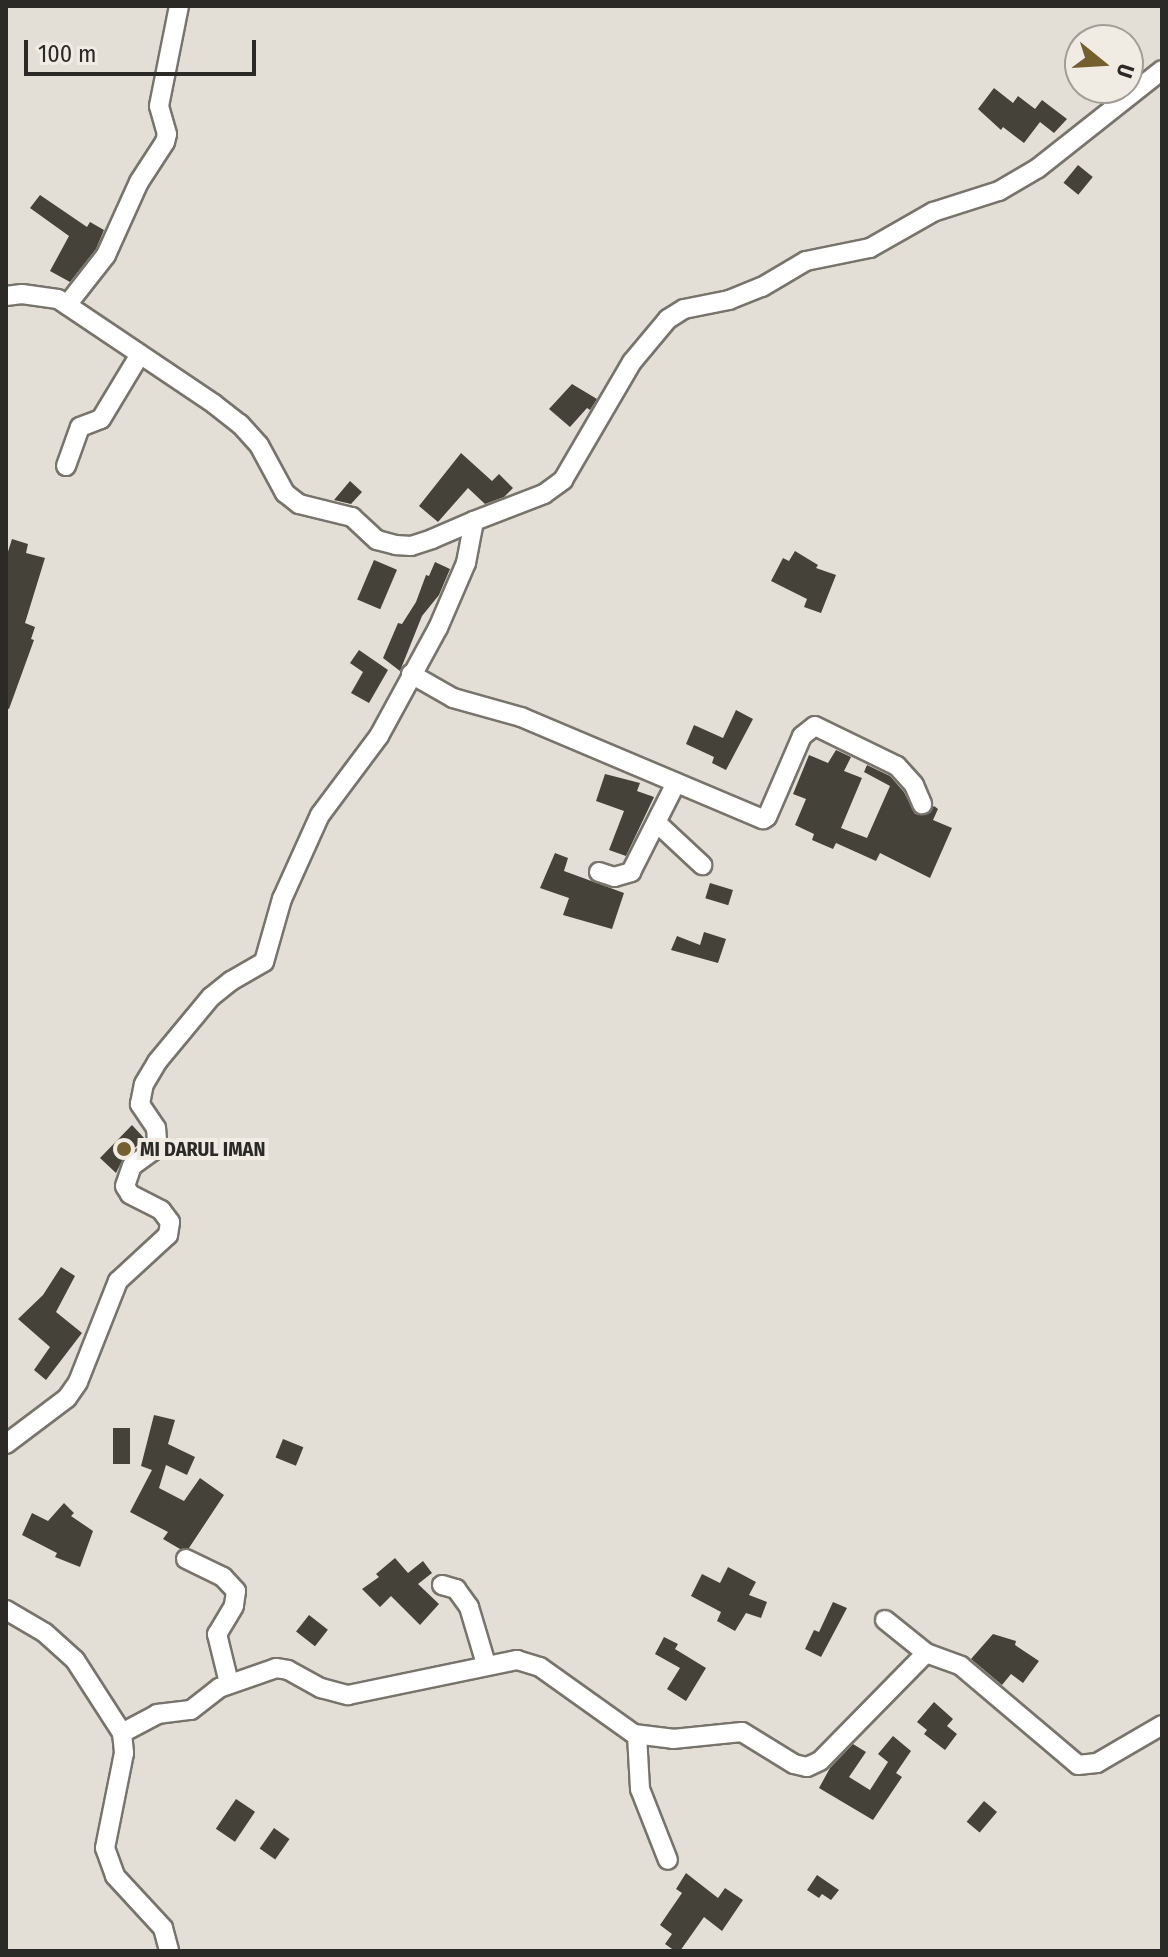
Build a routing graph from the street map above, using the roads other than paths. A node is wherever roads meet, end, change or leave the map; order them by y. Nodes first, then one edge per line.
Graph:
1 (179, 6) edge
2 (1162, 70) edge
3 (6, 296) edge
4 (67, 305) junction
5 (139, 356) junction
6 (66, 466) dead end
7 (474, 521) junction
8 (411, 674) junction
9 (676, 783) junction
10 (922, 804) dead end
11 (657, 823) junction
12 (702, 865) dead end
13 (599, 872) dead end
14 (6, 1444) edge
15 (186, 1559) dead end
16 (442, 1585) dead end
17 (6, 1610) edge
18 (885, 1620) dead end
19 (926, 1653) junction
20 (486, 1664) junction
21 (229, 1683) junction
22 (1162, 1725) edge
23 (122, 1733) junction
24 (637, 1735) junction
25 (668, 1860) dead end
26 (169, 1951) edge

1 - 4 street
2 - 7 street
3 - 4 street
4 - 5 street
5 - 6 street
5 - 7 street
7 - 8 street
8 - 9 street
8 - 14 street
9 - 10 street
9 - 11 street
11 - 12 street
11 - 13 street
15 - 21 street
16 - 20 street
17 - 23 street
18 - 19 street
19 - 22 street
19 - 24 street
20 - 21 street
20 - 24 street
21 - 23 street
23 - 26 street
24 - 25 street

